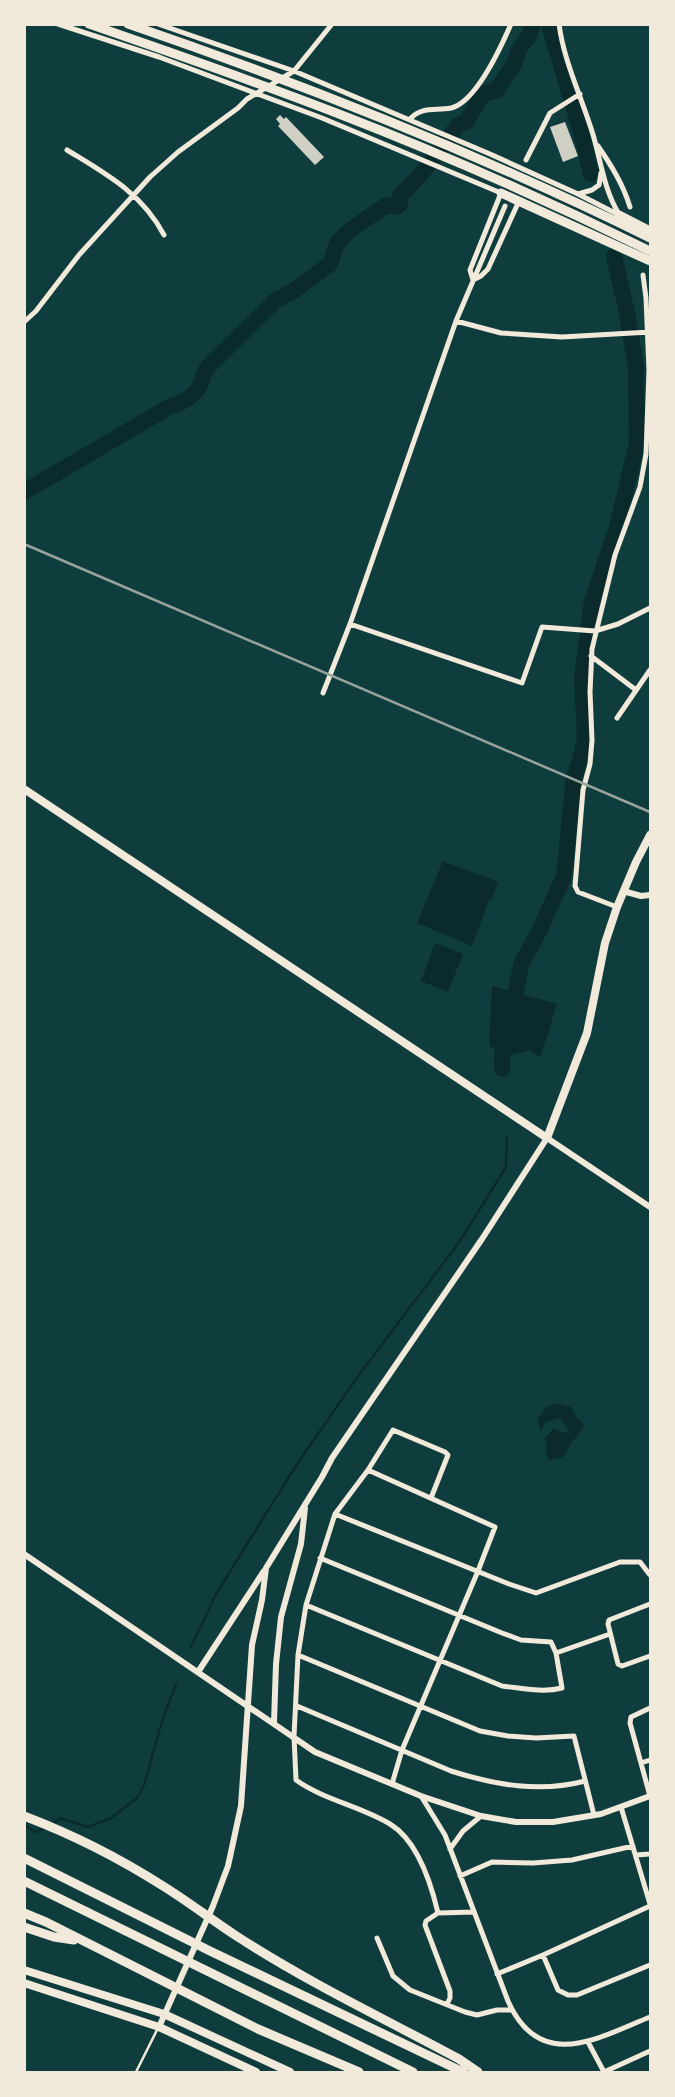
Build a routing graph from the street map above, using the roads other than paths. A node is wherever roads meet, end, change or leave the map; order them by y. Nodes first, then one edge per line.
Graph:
1 (58, 24) edge
2 (89, 24) edge
3 (128, 24) edge
4 (159, 24) edge
5 (332, 24) edge
6 (511, 24) edge
7 (559, 24) edge
8 (294, 71) junction
9 (255, 94) junction
10 (580, 94) junction
11 (394, 113) junction
12 (410, 120) junction
13 (594, 140) junction
14 (386, 145) junction
15 (67, 150) dead end
16 (526, 160) dead end
17 (601, 170) junction
18 (501, 193) junction
19 (578, 194) junction
20 (135, 195) junction
21 (519, 201) junction
22 (505, 206) dead end
23 (630, 206) dead end
24 (619, 215) junction
25 (650, 231) edge
26 (164, 235) dead end
27 (650, 238) edge
28 (650, 251) edge
29 (650, 261) edge
30 (643, 275) dead end
31 (473, 279) junction
32 (456, 321) junction
33 (24, 322) edge
34 (648, 332) edge
35 (650, 608) edge
36 (350, 624) junction
37 (593, 630) junction
38 (592, 656) junction
39 (650, 670) edge
40 (636, 691) junction
41 (323, 692) dead end
42 (617, 718) dead end
43 (24, 789) edge
44 (650, 835) edge
45 (623, 891) junction
46 (650, 895) edge
47 (617, 907) junction
48 (547, 1138) junction
49 (650, 1207) edge
50 (368, 1470) junction
51 (431, 1498) junction
52 (306, 1502) junction
53 (335, 1514) junction
54 (24, 1554) edge
55 (320, 1558) junction
56 (266, 1568) junction
57 (478, 1571) junction
58 (650, 1575) edge
59 (650, 1604) edge
60 (306, 1605) junction
61 (459, 1616) junction
62 (610, 1634) junction
63 (556, 1653) junction
64 (298, 1656) junction
65 (650, 1657) edge
66 (439, 1659) junction
67 (198, 1672) junction
68 (421, 1705) junction
69 (297, 1706) junction
70 (650, 1708) edge
71 (274, 1723) junction
72 (294, 1737) junction
73 (402, 1750) junction
74 (650, 1760) edge
75 (640, 1763) junction
76 (585, 1781) junction
77 (392, 1784) junction
78 (421, 1796) junction
79 (650, 1796) edge
80 (621, 1807) junction
81 (594, 1815) junction
82 (24, 1816) edge
83 (481, 1816) junction
84 (633, 1846) junction
85 (450, 1849) junction
86 (650, 1854) edge
87 (636, 1855) junction
88 (24, 1858) edge
89 (460, 1875) junction
90 (24, 1881) edge
91 (650, 1905) edge
92 (474, 1912) junction
93 (24, 1913) edge
94 (438, 1913) junction
95 (24, 1927) edge
96 (377, 1938) dead end
97 (82, 1941) junction
98 (542, 1955) junction
99 (650, 1965) edge
100 (24, 1970) edge
101 (497, 1974) junction
102 (24, 1983) edge
103 (447, 2004) junction
104 (512, 2010) junction
105 (164, 2014) junction
106 (650, 2017) edge
107 (159, 2027) junction
108 (588, 2042) junction
109 (650, 2051) edge
110 (604, 2072) edge
111 (136, 2073) edge
112 (256, 2073) edge
113 (290, 2073) edge
114 (359, 2073) edge
115 (412, 2073) edge
116 (463, 2073) edge
117 (478, 2073) edge

1 - 9 street
2 - 28 highway
3 - 27 highway
4 - 8 street
5 - 8 street
6 - 12 street
7 - 10 street
8 - 9 street
8 - 11 street
9 - 14 street
9 - 20 street
10 - 13 street
10 - 16 street
11 - 12 street
11 - 14 street
12 - 19 street
13 - 17 street
13 - 23 street
14 - 18 street
15 - 20 street
17 - 19 street
17 - 24 street
18 - 21 highway
18 - 31 street
19 - 24 street
20 - 26 street
20 - 33 street
21 - 29 highway
21 - 31 street
22 - 31 street
24 - 25 highway
30 - 34 street
31 - 32 street
32 - 34 street
32 - 36 street
34 - 37 street
35 - 37 street
36 - 37 street
36 - 41 street
37 - 38 street
38 - 40 street
38 - 47 street
39 - 40 street
40 - 42 street
43 - 48 main road
44 - 45 main road
45 - 46 street
45 - 47 main road
47 - 48 main road
48 - 49 street
48 - 52 street
50 - 51 street
50 - 51 street
50 - 53 street
51 - 57 street
52 - 56 street
52 - 71 street
53 - 55 street
53 - 57 street
54 - 67 street
55 - 60 street
55 - 61 street
56 - 67 street
56 - 105 street
57 - 58 street
57 - 61 street
59 - 62 street
60 - 64 street
60 - 66 street
61 - 63 street
61 - 66 street
62 - 63 street
62 - 65 street
63 - 66 street
64 - 68 street
64 - 69 street
66 - 68 street
67 - 71 street
68 - 73 street
68 - 76 street
69 - 72 street
69 - 73 street
70 - 75 street
71 - 72 street
72 - 77 street
72 - 94 street
73 - 76 street
73 - 77 street
74 - 75 street
75 - 79 street
76 - 81 street
77 - 78 street
78 - 83 street
78 - 85 street
79 - 80 street
80 - 81 street
80 - 84 street
81 - 83 street
82 - 117 highway
83 - 85 street
84 - 87 street
84 - 89 street
85 - 89 street
86 - 87 street
87 - 91 street
88 - 116 highway
89 - 92 street
90 - 115 highway
91 - 98 street
92 - 94 street
92 - 101 street
93 - 97 highway
94 - 103 street
95 - 97 highway
96 - 103 street
97 - 114 highway
98 - 99 street
98 - 101 street
100 - 105 main road
101 - 104 street
102 - 107 main road
103 - 104 street
104 - 108 street
105 - 107 street
105 - 113 main road
106 - 108 street
107 - 111 lane
107 - 112 main road
108 - 110 street
109 - 110 street

